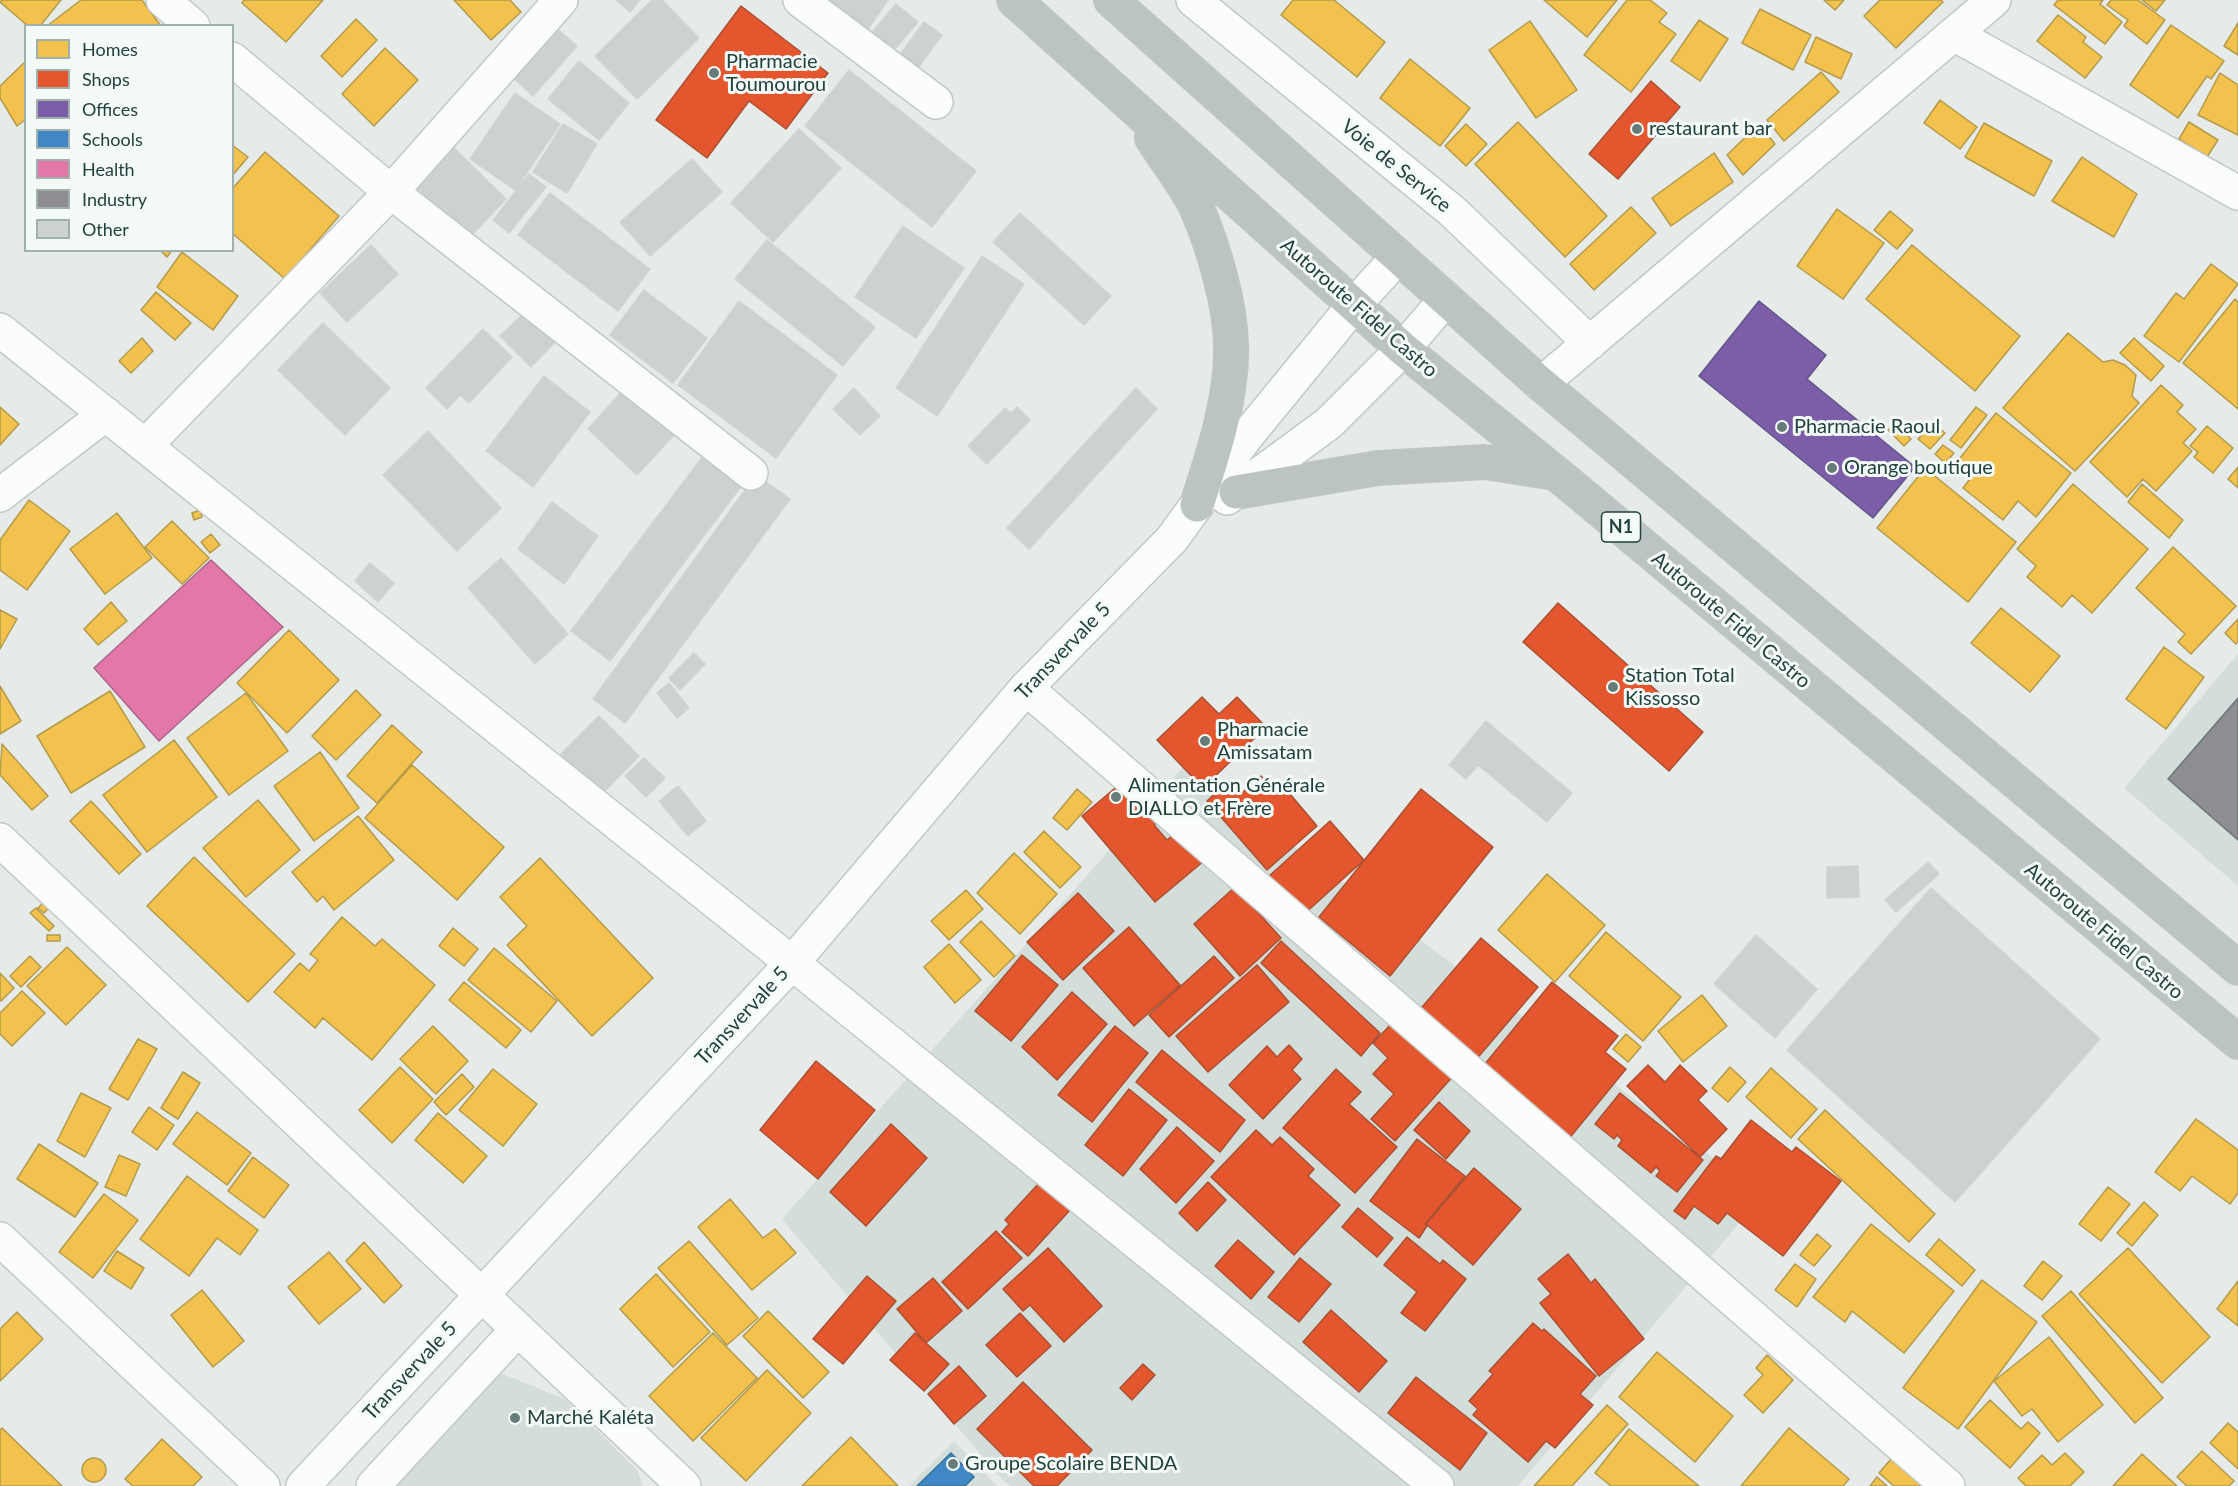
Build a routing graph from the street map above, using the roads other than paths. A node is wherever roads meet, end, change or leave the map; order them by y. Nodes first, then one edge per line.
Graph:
1 (163, 0) edge
2 (561, 0) edge
3 (800, 0) edge
4 (1014, 0) edge
5 (1112, 0) edge
6 (1193, 0) edge
7 (1994, 0) edge
8 (191, 24) edge
9 (1954, 34) junction
10 (234, 61) edge
11 (936, 102) dead end
12 (1130, 104) junction
13 (391, 192) junction
14 (2238, 193) edge
15 (1398, 257) junction
16 (1446, 300) junction
17 (1354, 305) junction
18 (0, 330) edge
19 (1590, 343) junction
20 (1403, 350) junction
21 (1541, 384) junction
22 (106, 414) junction
23 (146, 446) junction
24 (751, 473) dead end
25 (1556, 473) junction
26 (1236, 492) junction
27 (0, 495) edge
28 (1197, 505) junction
29 (1172, 539) junction
30 (1026, 688) junction
31 (0, 840) edge
32 (792, 963) junction
33 (2238, 968) edge
34 (2238, 1042) edge
35 (0, 1239) edge
36 (480, 1294) junction
37 (518, 1329) junction
38 (263, 1486) edge
39 (303, 1486) edge
40 (373, 1486) edge
41 (684, 1486) edge
42 (1437, 1486) edge
43 (1948, 1486) edge

1 - 8 street
2 - 13 street
3 - 11 street
4 - 12 highway, Autoroute Fidel Castro / N1
5 - 15 highway
6 - 19 street, Voie de Service
7 - 9 street
9 - 14 street
9 - 19 street
10 - 13 street
12 - 17 highway, Autoroute Fidel Castro / N1
12 - 28 highway
13 - 23 street
13 - 24 street
15 - 16 highway
15 - 17 street, Transvervale 5
16 - 20 street, Transvervale 5
16 - 21 highway
17 - 20 highway, Autoroute Fidel Castro / N1
17 - 28 street, Transvervale 5
18 - 22 street
19 - 21 street
20 - 25 highway, Autoroute Fidel Castro / N1
20 - 26 street, Transvervale 5
21 - 33 highway
22 - 23 street
22 - 27 street
23 - 32 street
25 - 26 highway
25 - 34 highway, Autoroute Fidel Castro / N1
26 - 29 street, Transvervale 5
28 - 29 street, Transvervale 5
29 - 30 street, Transvervale 5
30 - 32 street, Transvervale 5
30 - 43 street
31 - 36 street
32 - 36 street, Transvervale 5
32 - 42 street
35 - 38 street
36 - 37 street
36 - 39 street, Transvervale 5
37 - 40 street
37 - 41 street

